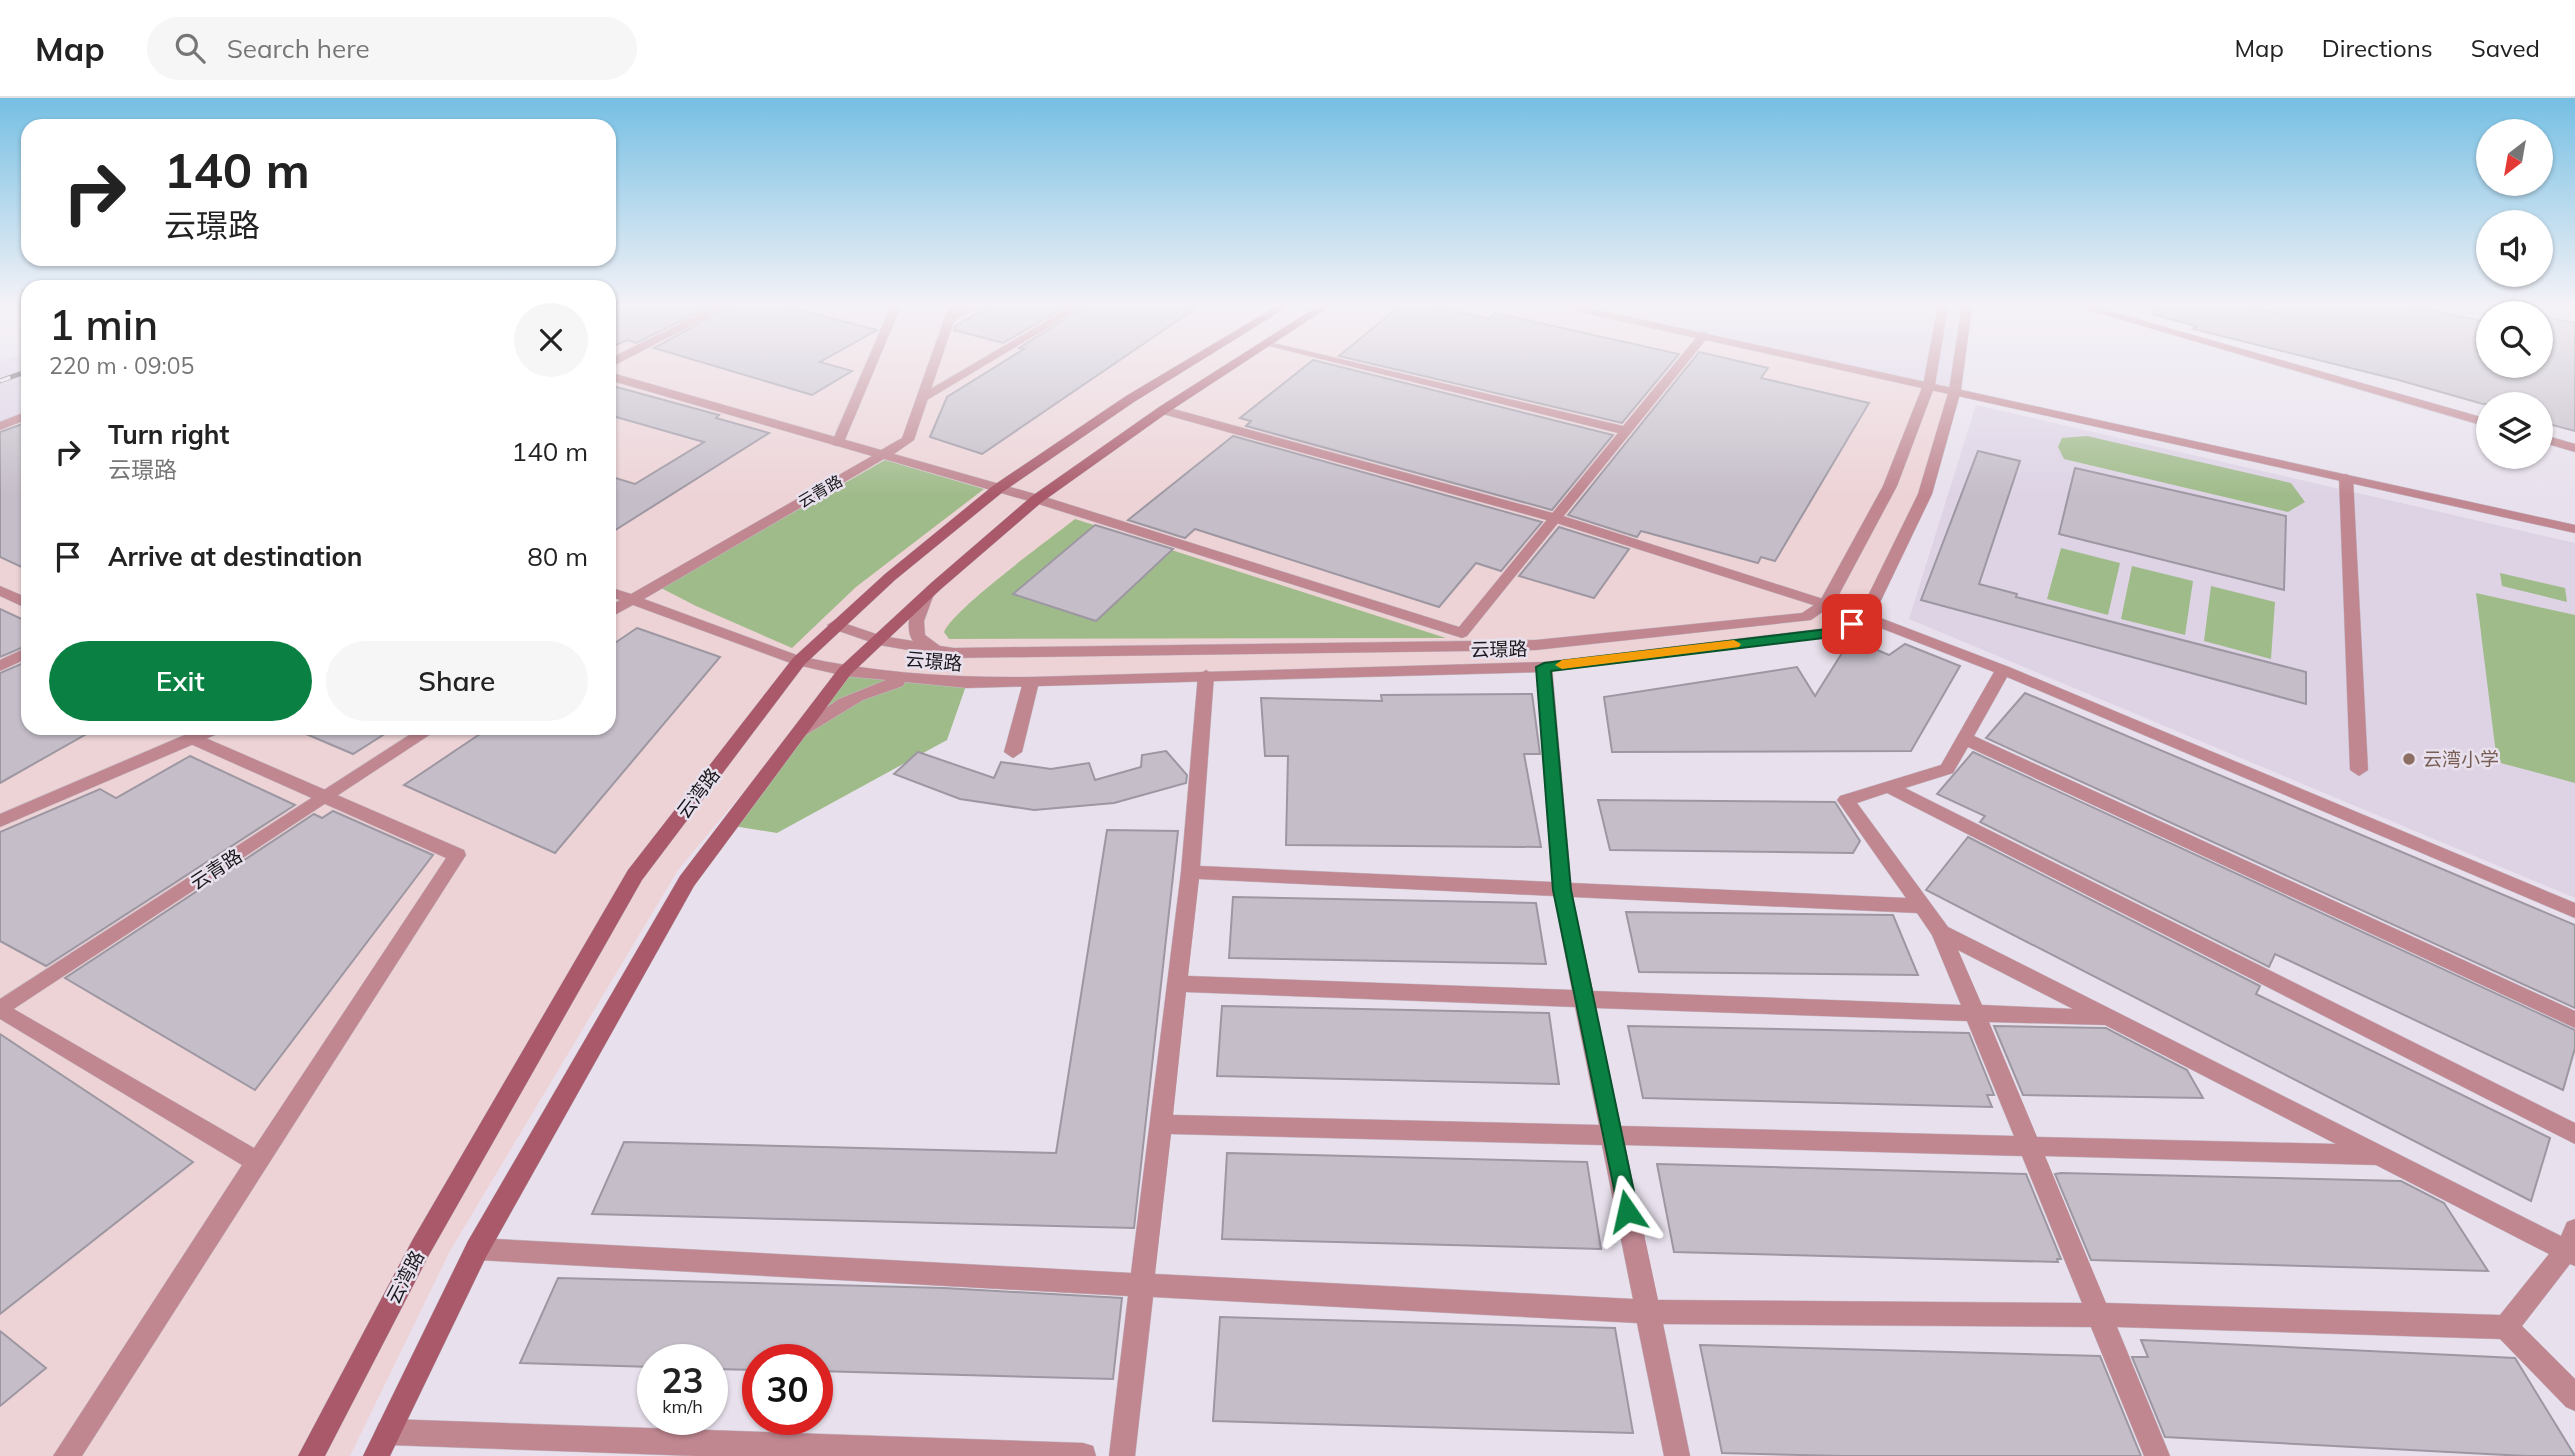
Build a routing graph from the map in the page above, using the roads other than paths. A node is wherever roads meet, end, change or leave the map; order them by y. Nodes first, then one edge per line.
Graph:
1 (869, 369) edge
2 (932, 369) edge
3 (970, 369) edge
4 (1179, 369) edge
5 (1226, 369) edge
6 (1379, 369) edge
7 (1676, 369) edge
8 (1862, 369) edge
9 (1931, 369) edge
10 (1958, 369) edge
11 (2309, 369) edge
12 (616, 378) edge
13 (1929, 384) junction
14 (1955, 390) junction
15 (923, 397) junction
16 (1163, 410) junction
17 (21, 418) edge
18 (2476, 419) edge
19 (0, 426) edge
20 (1627, 431) junction
21 (838, 442) junction
22 (2553, 442) edge
23 (2575, 448) edge
24 (882, 455) junction
25 (2346, 478) junction
26 (999, 488) junction
27 (1037, 499) junction
28 (1555, 518) junction
29 (2575, 529) edge
30 (0, 590) edge
31 (616, 594) edge
32 (928, 594) junction
33 (629, 599) junction
34 (21, 600) edge
35 (1826, 604) junction
36 (616, 607) edge
37 (1865, 617) junction
38 (835, 625) junction
39 (879, 640) junction
40 (937, 650) junction
41 (21, 656) edge
42 (799, 661) junction
43 (0, 666) edge
44 (1544, 667) junction
45 (2003, 670) junction
46 (845, 671) junction
47 (1206, 675) junction
48 (913, 678) junction
49 (1031, 682) junction
50 (798, 732) junction
51 (190, 735) edge
52 (198, 735) edge
53 (421, 735) edge
54 (1964, 738) junction
55 (1013, 752) dead end
56 (2359, 771) dead end
57 (1888, 786) junction
58 (326, 797) junction
59 (0, 821) edge
60 (1190, 872) junction
61 (1562, 890) junction
62 (1922, 906) junction
63 (2575, 911) edge
64 (1941, 932) junction
65 (1177, 984) junction
66 (1584, 999) junction
67 (0, 1010) edge
68 (1975, 1013) junction
69 (2109, 1018) junction
70 (2575, 1020) edge
71 (1161, 1124) junction
72 (2575, 1133) edge
73 (1612, 1135) junction
74 (2029, 1146) junction
75 (2378, 1155) junction
76 (260, 1163) junction
77 (2572, 1245) edge
78 (477, 1249) junction
79 (1142, 1283) junction
80 (1648, 1312) junction
81 (2100, 1315) junction
82 (2506, 1327) junction
83 (2575, 1398) edge
84 (382, 1444) edge
85 (66, 1456) edge
86 (312, 1456) edge
87 (1083, 1456) edge
88 (1122, 1456) edge
89 (1677, 1456) edge
90 (2157, 1456) edge

1 - 21 street
2 - 15 street, 云青路
3 - 15 street
4 - 26 main road, 云湾路
5 - 16 main road
6 - 20 street
7 - 20 street
8 - 13 street
9 - 13 street
10 - 14 street
11 - 18 street
12 - 21 street
13 - 14 street
13 - 35 street
14 - 25 street
14 - 37 street
15 - 24 street, 云青路
16 - 27 main road
16 - 28 street
17 - 19 street
20 - 28 street
21 - 24 street
22 - 23 street
24 - 26 street
24 - 33 street, 云青路
25 - 29 street
25 - 56 street
26 - 27 street
26 - 38 main road, 云湾路
27 - 28 street
27 - 32 main road
28 - 35 street
30 - 34 street
31 - 33 street, 云璟路
32 - 39 main road
32 - 40 street
33 - 36 street, 云青路
33 - 42 street, 云璟路
35 - 37 street
35 - 40 street, 云璟路
37 - 44 street, 云璟路
37 - 45 street
38 - 39 street, 云璟路
38 - 42 main road, 云湾路
39 - 40 street, 云璟路
39 - 46 main road
41 - 43 street
42 - 46 street, 云璟路
42 - 86 main road, 云湾路
44 - 47 street, 云璟路
44 - 61 street
45 - 54 street
45 - 63 street
46 - 48 street, 云璟路
46 - 50 main road
47 - 49 street, 云璟路
47 - 60 street
48 - 49 street, 云璟路
48 - 50 street
49 - 55 street
50 - 78 main road
51 - 59 street
52 - 58 street
53 - 58 street, 云青路
54 - 57 street
54 - 70 street
57 - 62 street
57 - 72 street
58 - 67 street, 云青路
58 - 76 street
60 - 61 street
60 - 65 street
61 - 62 street
61 - 66 street
62 - 64 street
64 - 68 street
64 - 69 street
65 - 66 street
65 - 71 street
66 - 68 street
66 - 73 street
67 - 76 street
68 - 69 street
68 - 74 street
69 - 75 street
71 - 73 street
71 - 79 street
73 - 74 street
73 - 80 street
74 - 75 street
74 - 81 street
75 - 77 street
76 - 85 street
77 - 82 street
78 - 79 street
78 - 84 main road
79 - 80 street
79 - 88 street
80 - 81 street
80 - 89 street
81 - 82 street
81 - 90 street
82 - 83 street
84 - 87 street

